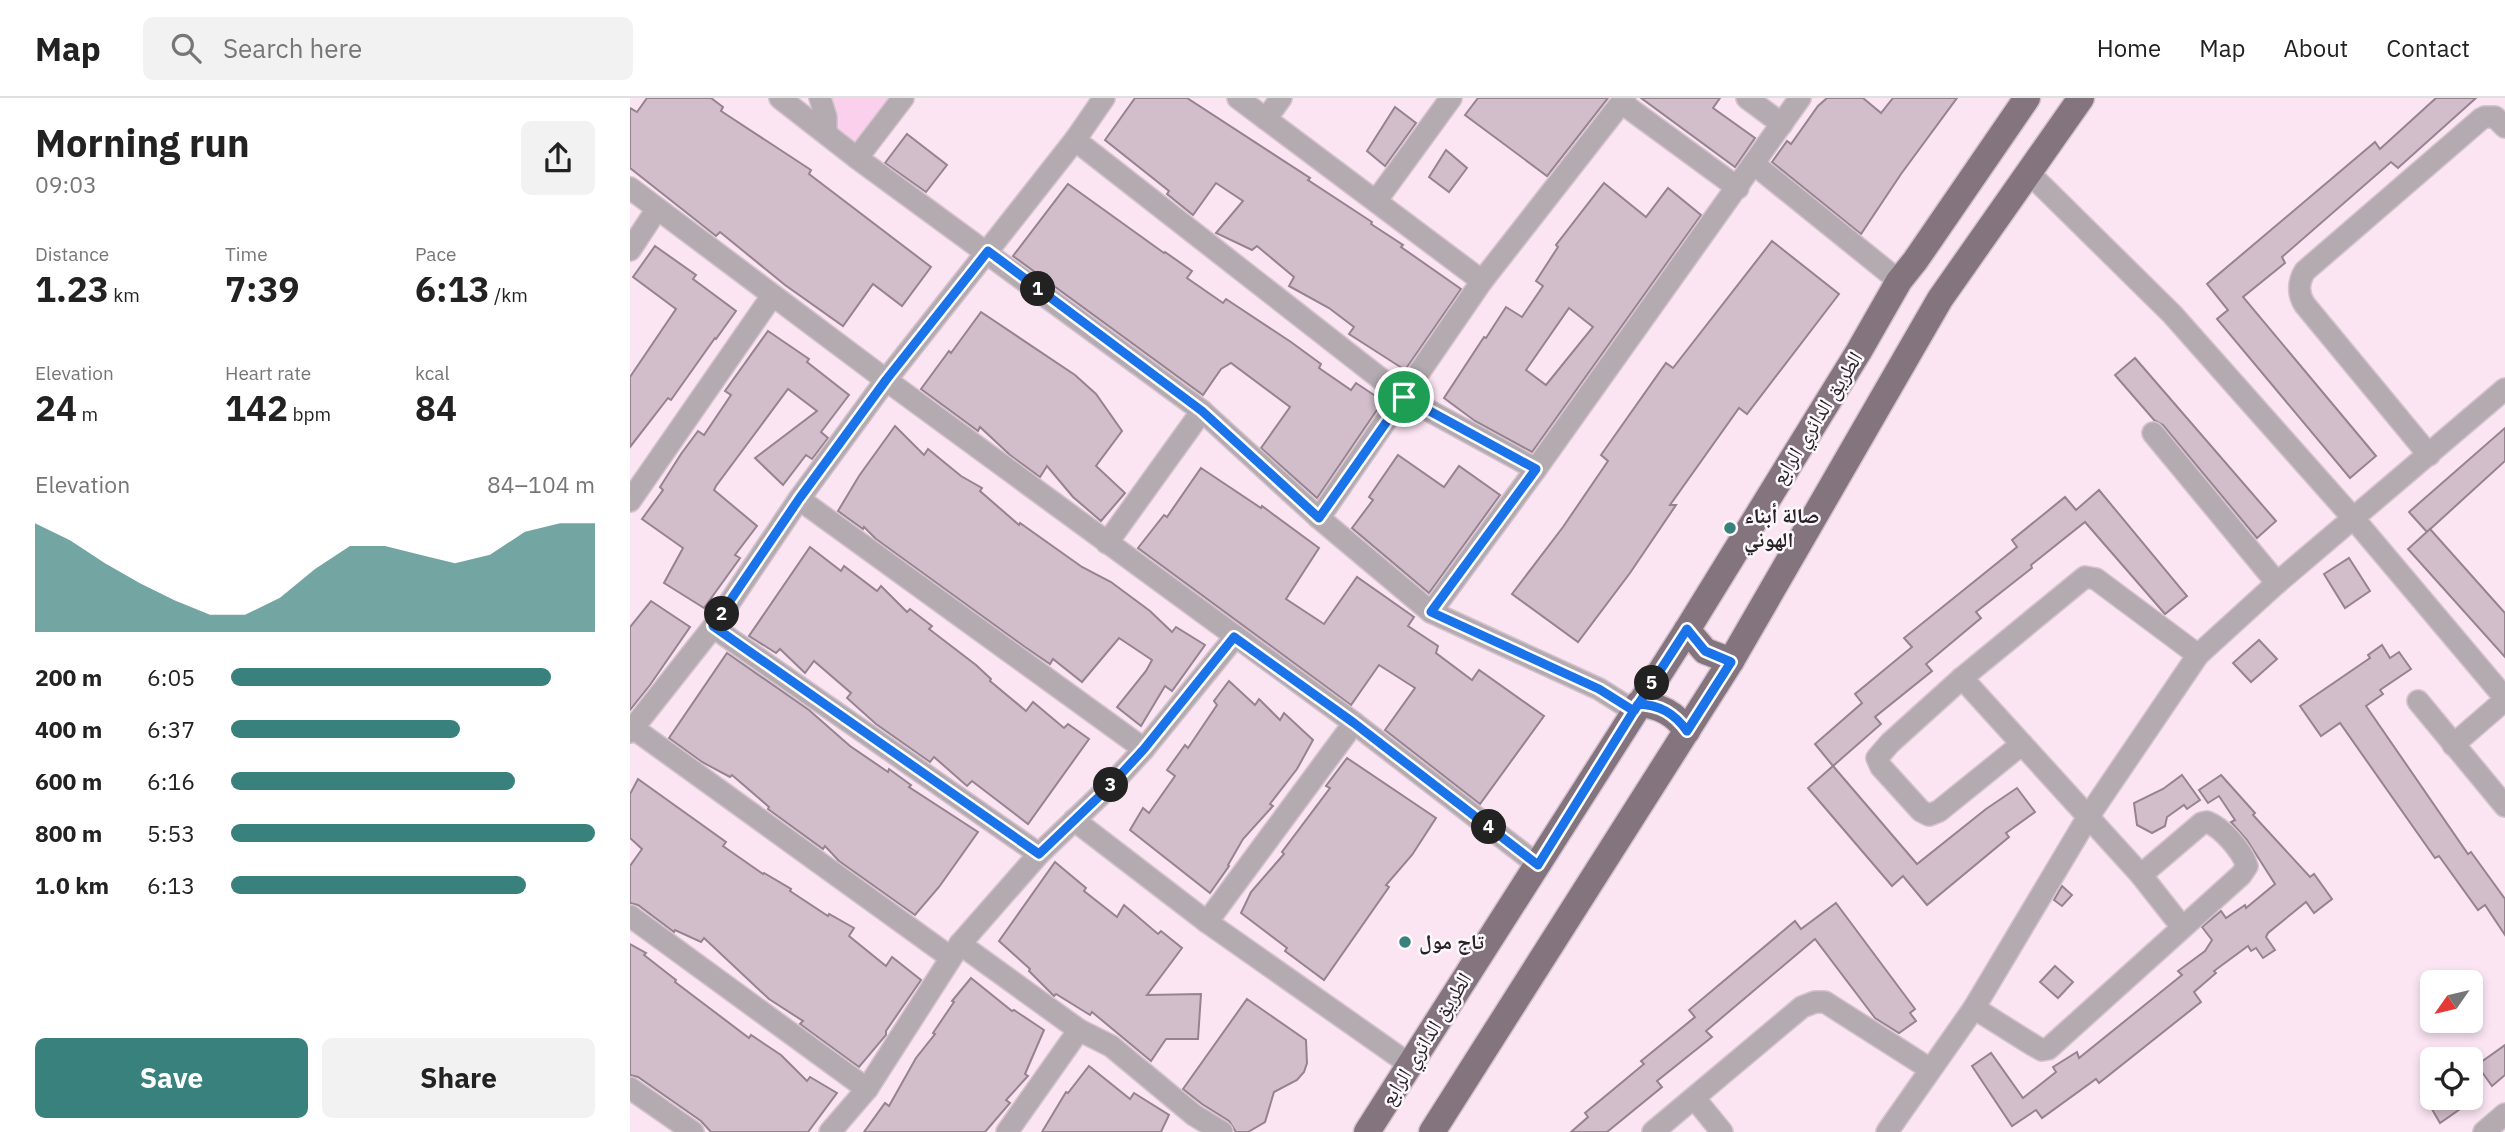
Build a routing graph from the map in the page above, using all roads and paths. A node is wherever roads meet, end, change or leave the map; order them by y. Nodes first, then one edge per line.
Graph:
1 (780, 98) edge
2 (820, 98) edge
3 (902, 98) edge
4 (1104, 98) edge
5 (1238, 98) edge
6 (1281, 98) edge
7 (1451, 98) edge
8 (1747, 98) edge
9 (1801, 98) edge
10 (2026, 98) edge
11 (2081, 98) edge
12 (1624, 100) edge
13 (1266, 119) junction
14 (2504, 123) edge
15 (1782, 124) junction
16 (826, 133) junction
17 (1075, 140) junction
18 (857, 158) junction
19 (1754, 164) junction
20 (2028, 172) junction
21 (630, 188) edge
22 (1738, 188) junction
23 (1376, 201) junction
24 (657, 209) junction
25 (630, 250) edge
26 (988, 251) junction
27 (1482, 281) junction
28 (1899, 281) junction
29 (772, 296) junction
30 (886, 380) junction
31 (2505, 389) edge
32 (1404, 397) junction
33 (1202, 411) junction
34 (2153, 433) dead end
35 (2429, 455) junction
36 (1536, 469) junction
37 (799, 499) junction
38 (630, 501) edge
39 (1319, 518) junction
40 (2354, 519) junction
41 (1107, 543) junction
42 (2277, 583) junction
43 (1431, 612) junction
44 (713, 626) junction
45 (1687, 629) junction
46 (1234, 637) junction
47 (2198, 655) junction
48 (1731, 662) junction
49 (1962, 678) junction
50 (2505, 699) edge
51 (2418, 701) dead end
52 (1636, 708) junction
53 (1354, 723) junction
54 (631, 730) edge
55 (1687, 731) junction
56 (2022, 744) junction
57 (2453, 745) junction
58 (1144, 749) junction
59 (2505, 806) edge
60 (2088, 817) junction
61 (1074, 820) junction
62 (1039, 854) junction
63 (1538, 865) junction
64 (2141, 875) junction
65 (630, 916) edge
66 (1207, 922) junction
67 (2182, 927) junction
68 (955, 950) junction
69 (1974, 1009) junction
70 (1079, 1030) junction
71 (1409, 1064) junction
72 (1930, 1069) junction
73 (630, 1088) edge
74 (867, 1089) junction
75 (1695, 1099) junction
76 (2505, 1114) edge
77 (1188, 1124) edge
78 (694, 1132) edge
79 (830, 1132) edge
80 (1007, 1132) edge
81 (1222, 1132) edge
82 (1367, 1132) edge
83 (1432, 1132) edge
84 (1654, 1132) edge
85 (1722, 1132) edge
86 (1887, 1132) edge
87 (2484, 1132) edge

1 - 16 street
2 - 16 street
3 - 18 street
4 - 17 street
5 - 13 street
6 - 13 street
7 - 23 street
8 - 15 street
9 - 15 street
10 - 28 main road, الطريق الدائري الرابع
11 - 20 main road
12 - 22 street
12 - 27 street
13 - 23 street
14 - 35 street
15 - 19 street
16 - 18 street
17 - 26 street
17 - 32 street
18 - 26 street
19 - 22 street
19 - 28 street
20 - 40 street
20 - 48 main road
21 - 24 street
22 - 36 street
23 - 27 street
24 - 25 street
24 - 29 street
26 - 30 street
26 - 33 street
27 - 32 street
28 - 45 main road, الطريق الدائري الرابع
29 - 30 street
29 - 38 street
30 - 37 street
30 - 41 street
31 - 35 street
32 - 36 street
32 - 39 street
33 - 39 street
33 - 41 street
34 - 42 street
35 - 40 street
36 - 43 street
37 - 44 street
37 - 58 street
39 - 43 street
40 - 42 street
40 - 50 street
41 - 46 street
42 - 47 street
43 - 52 street
44 - 54 street
44 - 62 street
45 - 48 main road
45 - 52 main road, الطريق الدائري الرابع
46 - 53 street
46 - 58 street
47 - 49 street
47 - 60 street
48 - 55 main road
49 - 56 street
49 - 56 street
50 - 57 street
51 - 57 street
52 - 55 main road
52 - 63 main road, الطريق الدائري الرابع
53 - 63 street
53 - 66 street
54 - 68 street
55 - 83 main road
56 - 60 street
57 - 59 street
58 - 61 street
60 - 64 street
60 - 69 street
61 - 62 street
61 - 66 street
62 - 68 street
63 - 71 main road, الطريق الدائري الرابع
64 - 67 street
64 - 67 street
65 - 74 street
66 - 71 street
67 - 69 street
68 - 70 street
68 - 74 street
69 - 72 street
70 - 77 street
70 - 80 street
71 - 82 main road, الطريق الدائري الرابع
72 - 75 street
72 - 86 street
73 - 78 street
74 - 79 street
75 - 84 street
75 - 85 street
76 - 87 street
77 - 81 street

